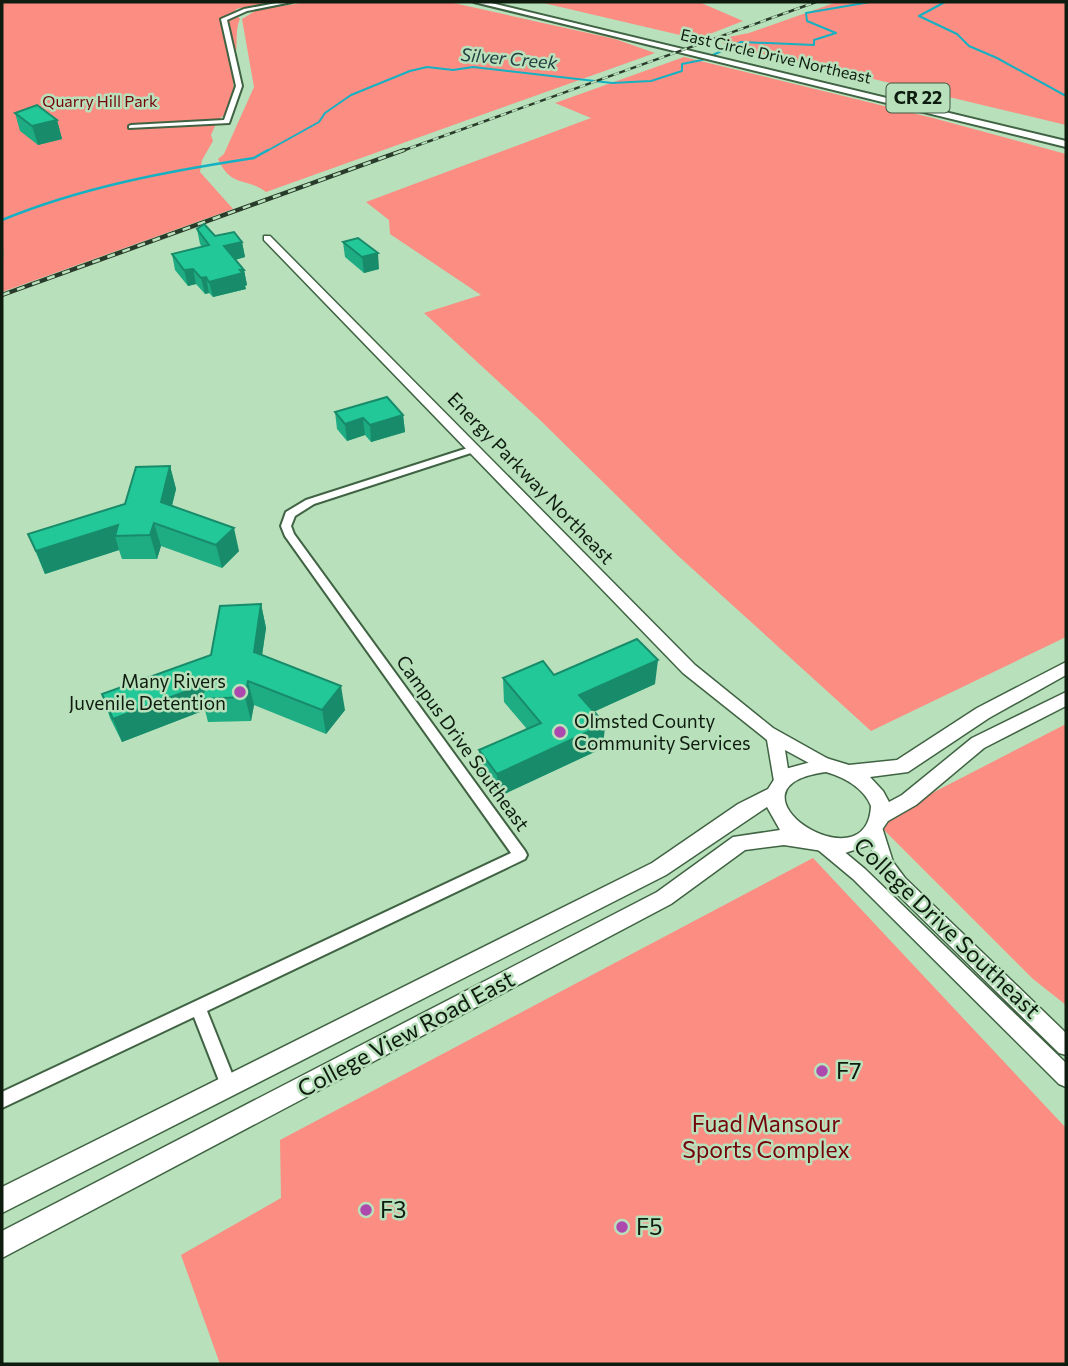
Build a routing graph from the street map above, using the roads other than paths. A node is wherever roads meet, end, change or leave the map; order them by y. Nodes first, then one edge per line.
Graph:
1 (289, 2) edge
2 (478, 2) edge
3 (508, 2) edge
4 (720, 60) joint
5 (131, 128) dead end
6 (1066, 135) edge
7 (1066, 144) edge
8 (267, 238) dead end
9 (474, 449) junction
10 (1066, 668) edge
11 (1066, 698) edge
12 (775, 737) junction
13 (826, 765) junction
14 (850, 772) junction
15 (779, 787) junction
16 (878, 822) junction
17 (816, 842) junction
18 (198, 1008) junction
19 (1066, 1046) edge
20 (1066, 1077) edge
21 (229, 1086) junction
22 (2, 1100) edge
23 (2, 1200) edge
24 (2, 1245) edge

1 - 5 street
2 - 4 main road, East Circle Drive Northeast / CR 22
3 - 6 main road, East Circle Drive Northeast / CR 22
4 - 7 main road, East Circle Drive Northeast / CR 22
8 - 9 street, Energy Parkway Northeast
9 - 12 street, Energy Parkway Northeast
9 - 18 street, Campus Drive Southeast
10 - 14 main road
11 - 16 main road
12 - 13 street, Energy Parkway Northeast
12 - 15 street
13 - 14 main road
13 - 15 main road
14 - 16 main road
15 - 17 main road
15 - 21 main road, College View Road East
16 - 17 main road
16 - 19 street, College Drive Southeast
17 - 20 street, College Drive Southeast
17 - 24 main road, College View Road East
18 - 21 street
18 - 22 street, Campus Drive Southeast
21 - 23 main road, College View Road East

